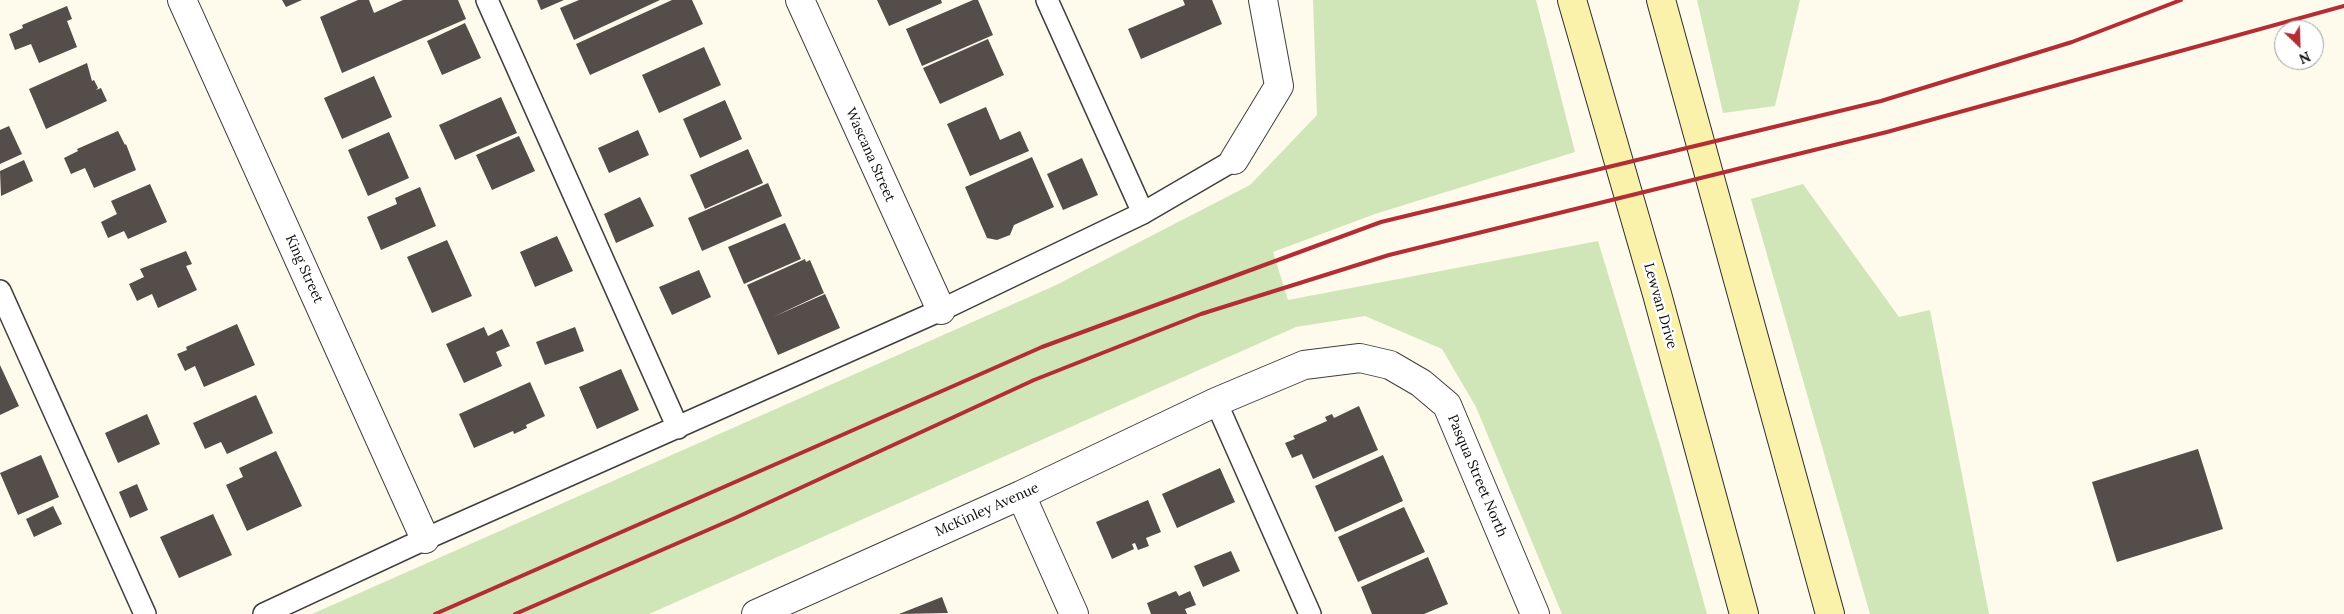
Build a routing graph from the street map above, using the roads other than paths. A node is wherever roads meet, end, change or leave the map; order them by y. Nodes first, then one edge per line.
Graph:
1 (182, 0) edge
2 (487, 0) edge
3 (800, 0) edge
4 (1047, 0) edge
5 (1263, 0) edge
6 (1572, 0) edge
7 (1661, 0) edge
8 (1234, 160) joint
9 (1143, 213) junction
10 (0, 291) edge
11 (941, 310) junction
12 (1216, 402) junction
13 (678, 428) junction
14 (1021, 495) junction
15 (425, 539) junction
16 (145, 614) edge
17 (264, 614) edge
18 (758, 614) edge
19 (1074, 614) edge
20 (1310, 614) edge
21 (1535, 614) edge
22 (1744, 614) edge
23 (1830, 614) edge

1 - 15 street, King Street
2 - 13 lane
3 - 11 street, Wascana Street
4 - 9 lane
5 - 8 street
6 - 22 main road, Lewvan Drive
7 - 23 main road
8 - 9 lane
9 - 11 lane
10 - 16 lane
11 - 13 lane
12 - 14 street, McKinley Avenue
12 - 20 lane
12 - 21 street, Pasqua Street North
13 - 15 lane
14 - 18 street, McKinley Avenue
14 - 19 street
15 - 17 lane

